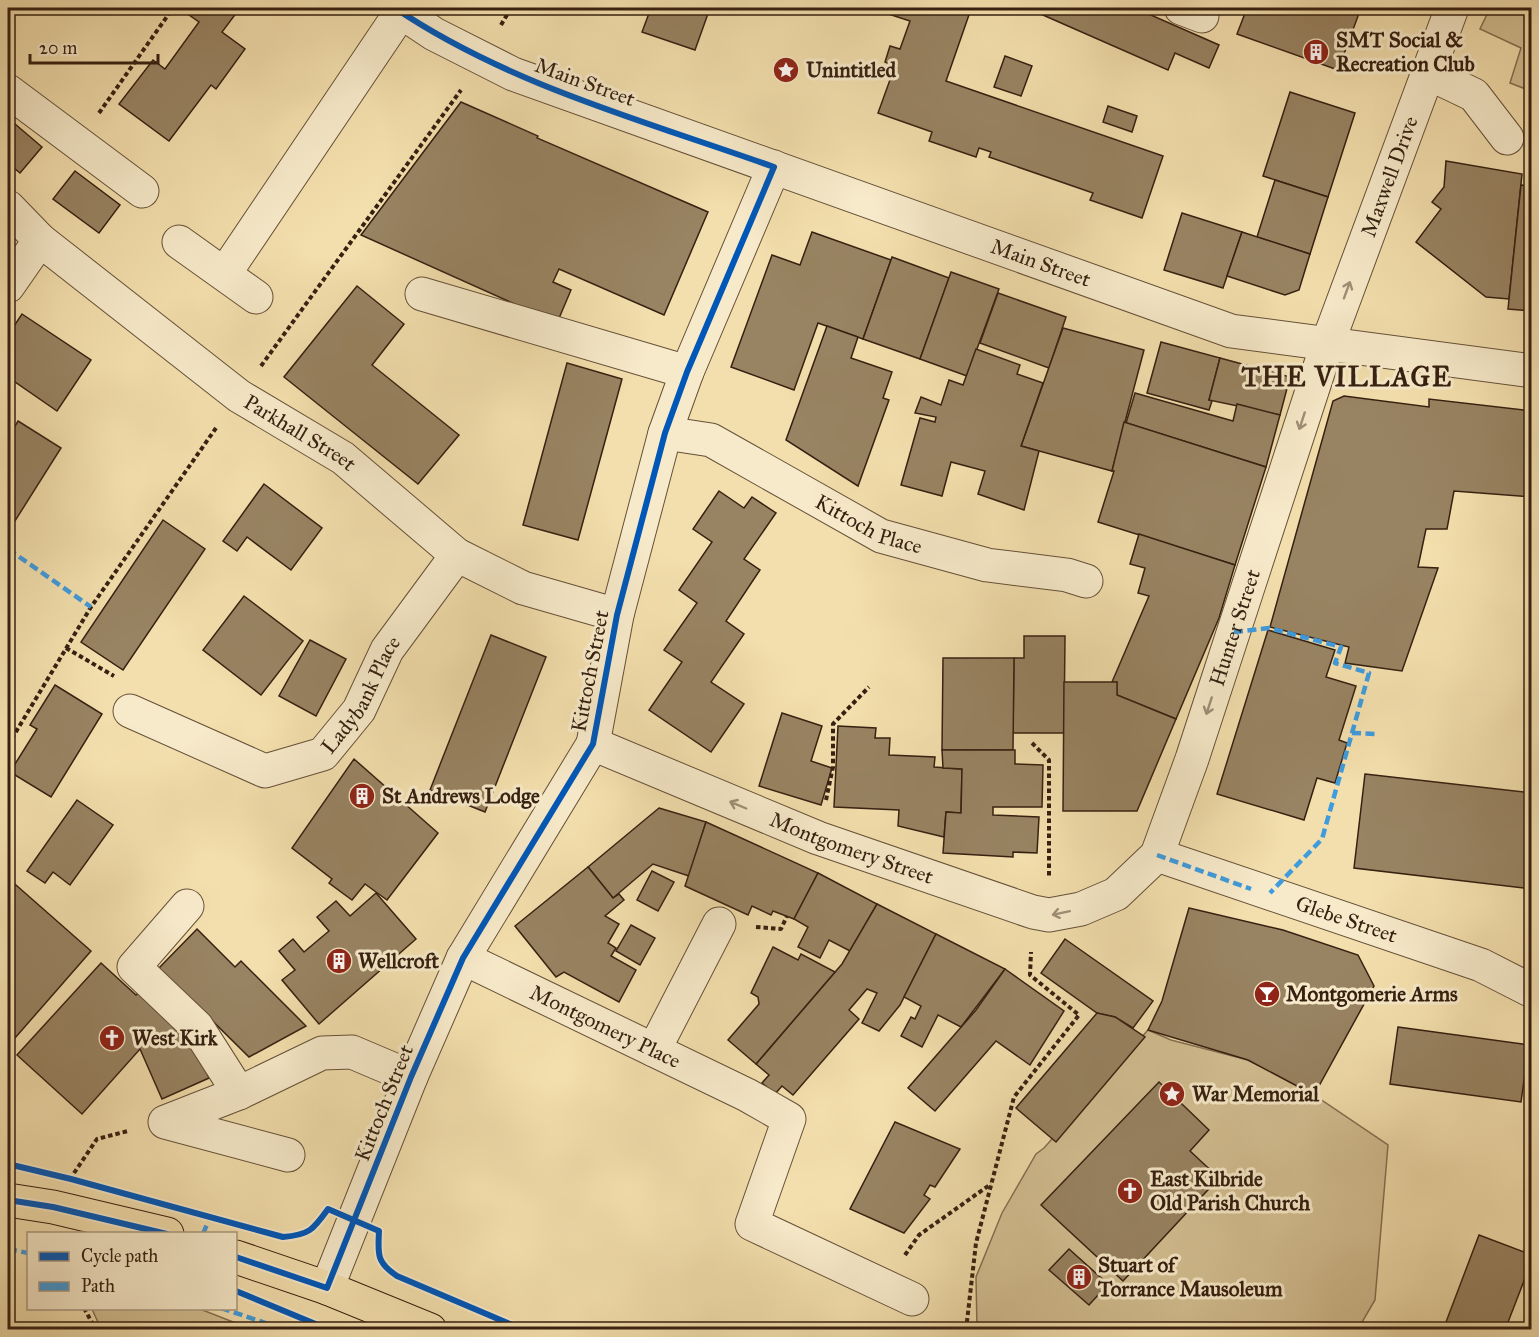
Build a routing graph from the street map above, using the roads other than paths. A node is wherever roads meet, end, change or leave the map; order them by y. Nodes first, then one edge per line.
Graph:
1 (1452, 8) edge
2 (398, 10) edge
3 (1428, 73) junction
4 (8, 91) edge
5 (1507, 138) dead end
6 (774, 167) junction
7 (142, 191) dead end
8 (8, 207) edge
9 (40, 240) junction
10 (179, 242) dead end
11 (225, 273) junction
12 (8, 286) edge
13 (422, 294) dead end
14 (256, 297) dead end
15 (1327, 345) junction
16 (1532, 371) edge
17 (687, 372) junction
18 (665, 433) junction
19 (457, 555) junction
20 (1086, 581) dead end
21 (617, 615) junction
22 (130, 711) dead end
23 (593, 744) junction
24 (1156, 855) junction
25 (1116, 894) joint
26 (187, 906) dead end
27 (719, 924) dead end
28 (463, 958) junction
29 (1532, 991) edge
30 (654, 1050) junction
31 (411, 1077) junction
32 (239, 1093) junction
33 (288, 1155) dead end
34 (8, 1200) edge
35 (163, 1232) edge
36 (237, 1257) edge
37 (327, 1288) junction
38 (898, 1293) road end
39 (430, 1329) edge

1 - 3 street, Maxwell Drive
2 - 6 street, Main Street
2 - 11 street
3 - 5 street
15 -> 3 street, Maxwell Drive
4 - 7 street
6 - 15 street, Main Street
6 - 17 street, Kittoch Street
8 - 9 street, Parkhall Street
9 - 12 street
9 - 19 street, Parkhall Street
10 - 11 street
11 - 14 street
13 - 17 street
15 - 16 street, Main Street
15 -> 24 street, Hunter Street
17 - 18 street, Kittoch Street
18 - 20 street, Kittoch Place
18 - 21 street, Kittoch Street
19 - 21 street, Parkhall Street
19 - 22 street, Ladybank Place
21 - 23 street, Kittoch Street
25 -> 23 street, Montgomery Street
23 - 28 street, Kittoch Street
24 - 25 street, Hunter Street
24 - 29 street, Glebe Street
26 - 32 street
27 - 30 street
28 - 30 street, Montgomery Place
28 - 31 street, Kittoch Street
30 - 38 street, Montgomery Place
31 - 32 street
31 - 37 street, Kittoch Street
32 - 33 street
34 - 35 main road
36 - 37 main road
37 - 39 main road

